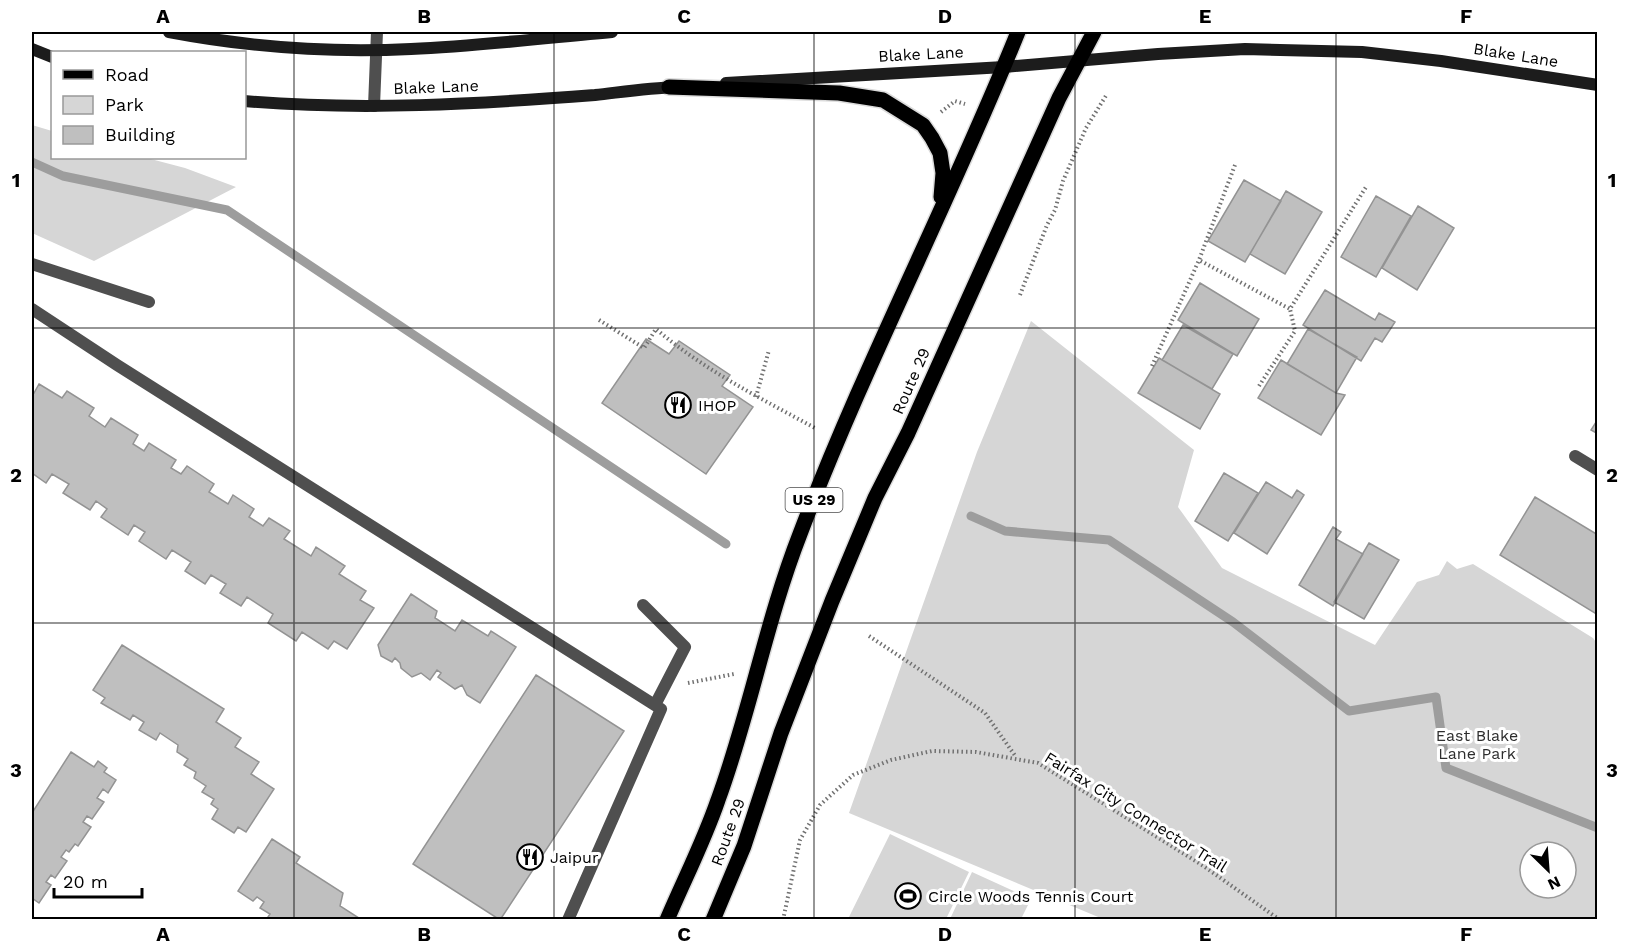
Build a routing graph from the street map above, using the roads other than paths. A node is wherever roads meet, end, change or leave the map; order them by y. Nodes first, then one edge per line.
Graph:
1 (169, 32) edge
2 (377, 32) edge
3 (612, 32) edge
4 (1018, 32) edge
5 (1094, 32) edge
6 (197, 34) edge
7 (32, 49) edge
8 (376, 49) junction
9 (51, 57) edge
10 (1078, 61) junction
11 (1004, 67) junction
12 (1598, 85) edge
13 (669, 87) junction
14 (246, 100) edge
15 (374, 106) junction
16 (940, 211) junction
17 (32, 264) edge
18 (149, 302) dead end
19 (32, 309) edge
20 (1575, 456) dead end
21 (1598, 470) edge
22 (644, 605) dead end
23 (655, 705) junction
24 (568, 920) edge
25 (667, 920) edge
26 (713, 920) edge

1 - 6 main road
2 - 8 street
3 - 8 main road
4 - 11 main road, Route 29 / US 29
5 - 10 main road, Route 29 / US 29
6 - 8 main road
7 - 9 main road
8 - 15 street
10 - 11 main road, Blake Lane
10 - 12 main road, Blake Lane
10 - 26 main road, Route 29 / US 29
11 - 13 main road, Blake Lane
11 - 16 main road, Route 29 / US 29
13 - 15 main road, Blake Lane
13 - 16 main road
14 - 15 main road, Blake Lane
16 - 25 main road, Route 29 / US 29
17 - 18 street
19 - 23 street
20 - 21 street
22 - 23 street
23 - 24 street

